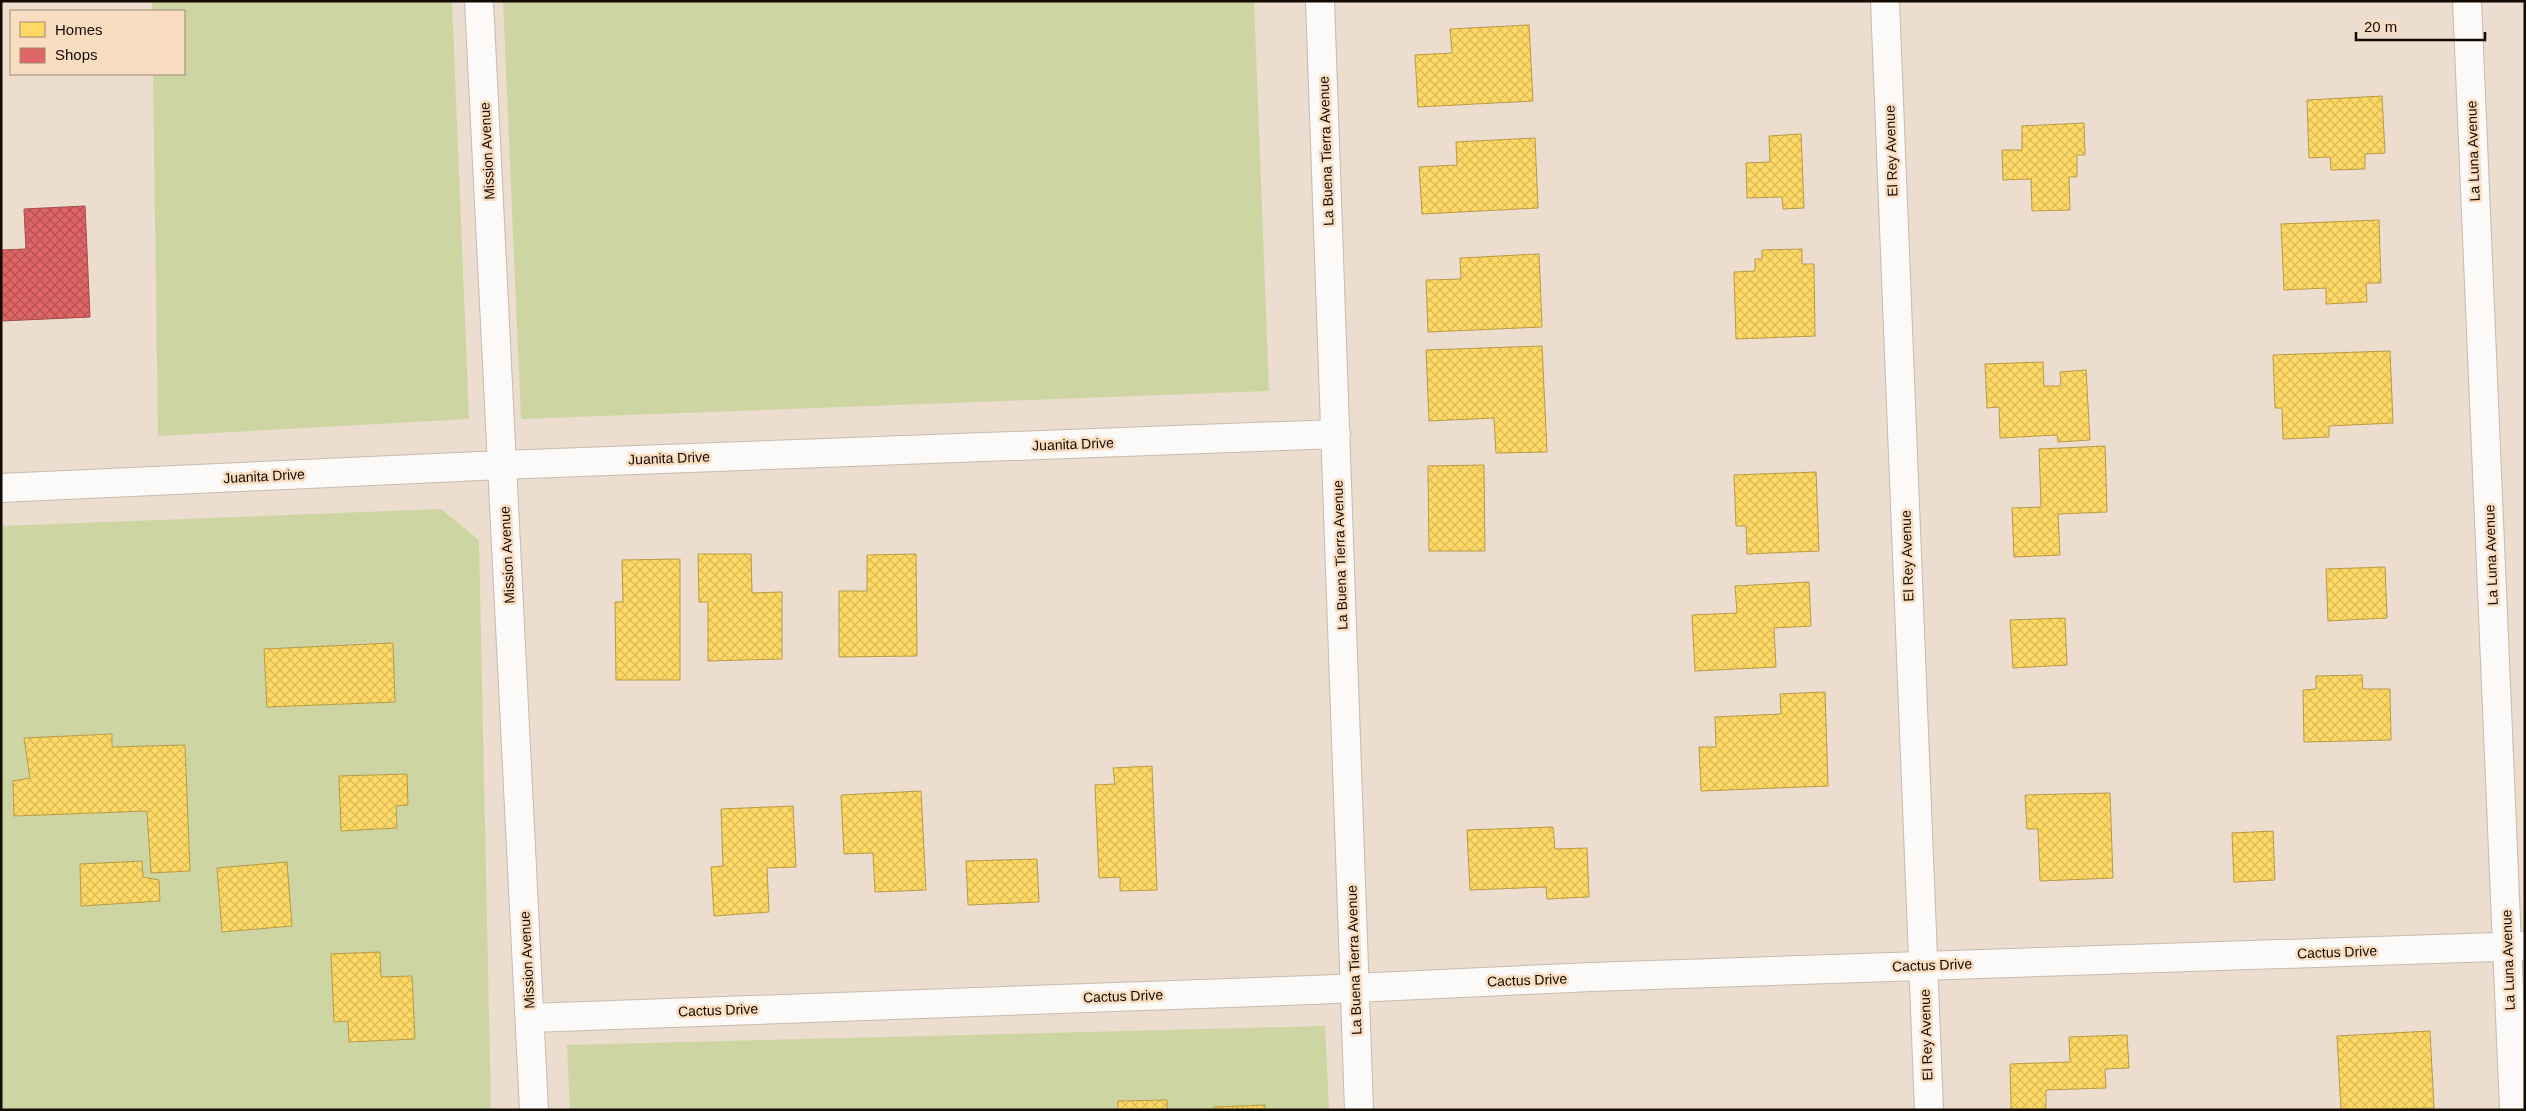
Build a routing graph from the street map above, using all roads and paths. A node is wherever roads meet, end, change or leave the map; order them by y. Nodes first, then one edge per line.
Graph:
1 (479, 1) edge
2 (1320, 1) edge
3 (1885, 1) edge
4 (2467, 1) edge
5 (1336, 434) junction
6 (502, 465) junction
7 (1, 488) edge
8 (2516, 946) edge
9 (1923, 966) junction
10 (1355, 986) junction
11 (530, 1018) junction
12 (534, 1110) edge
13 (1359, 1110) edge
14 (1929, 1110) edge
15 (2514, 1110) edge

1 - 6 street, Mission Avenue
2 - 5 street, La Buena Tierra Avenue
3 - 9 street, El Rey Avenue
4 - 8 street, La Luna Avenue
5 - 6 street, Juanita Drive
5 - 10 street, La Buena Tierra Avenue
6 - 7 street, Juanita Drive
6 - 11 street, Mission Avenue
8 - 9 street, Cactus Drive
8 - 15 street, La Luna Avenue
9 - 10 street, Cactus Drive
9 - 14 street, El Rey Avenue
10 - 11 street, Cactus Drive
10 - 13 street, La Buena Tierra Avenue
11 - 12 street, Mission Avenue

